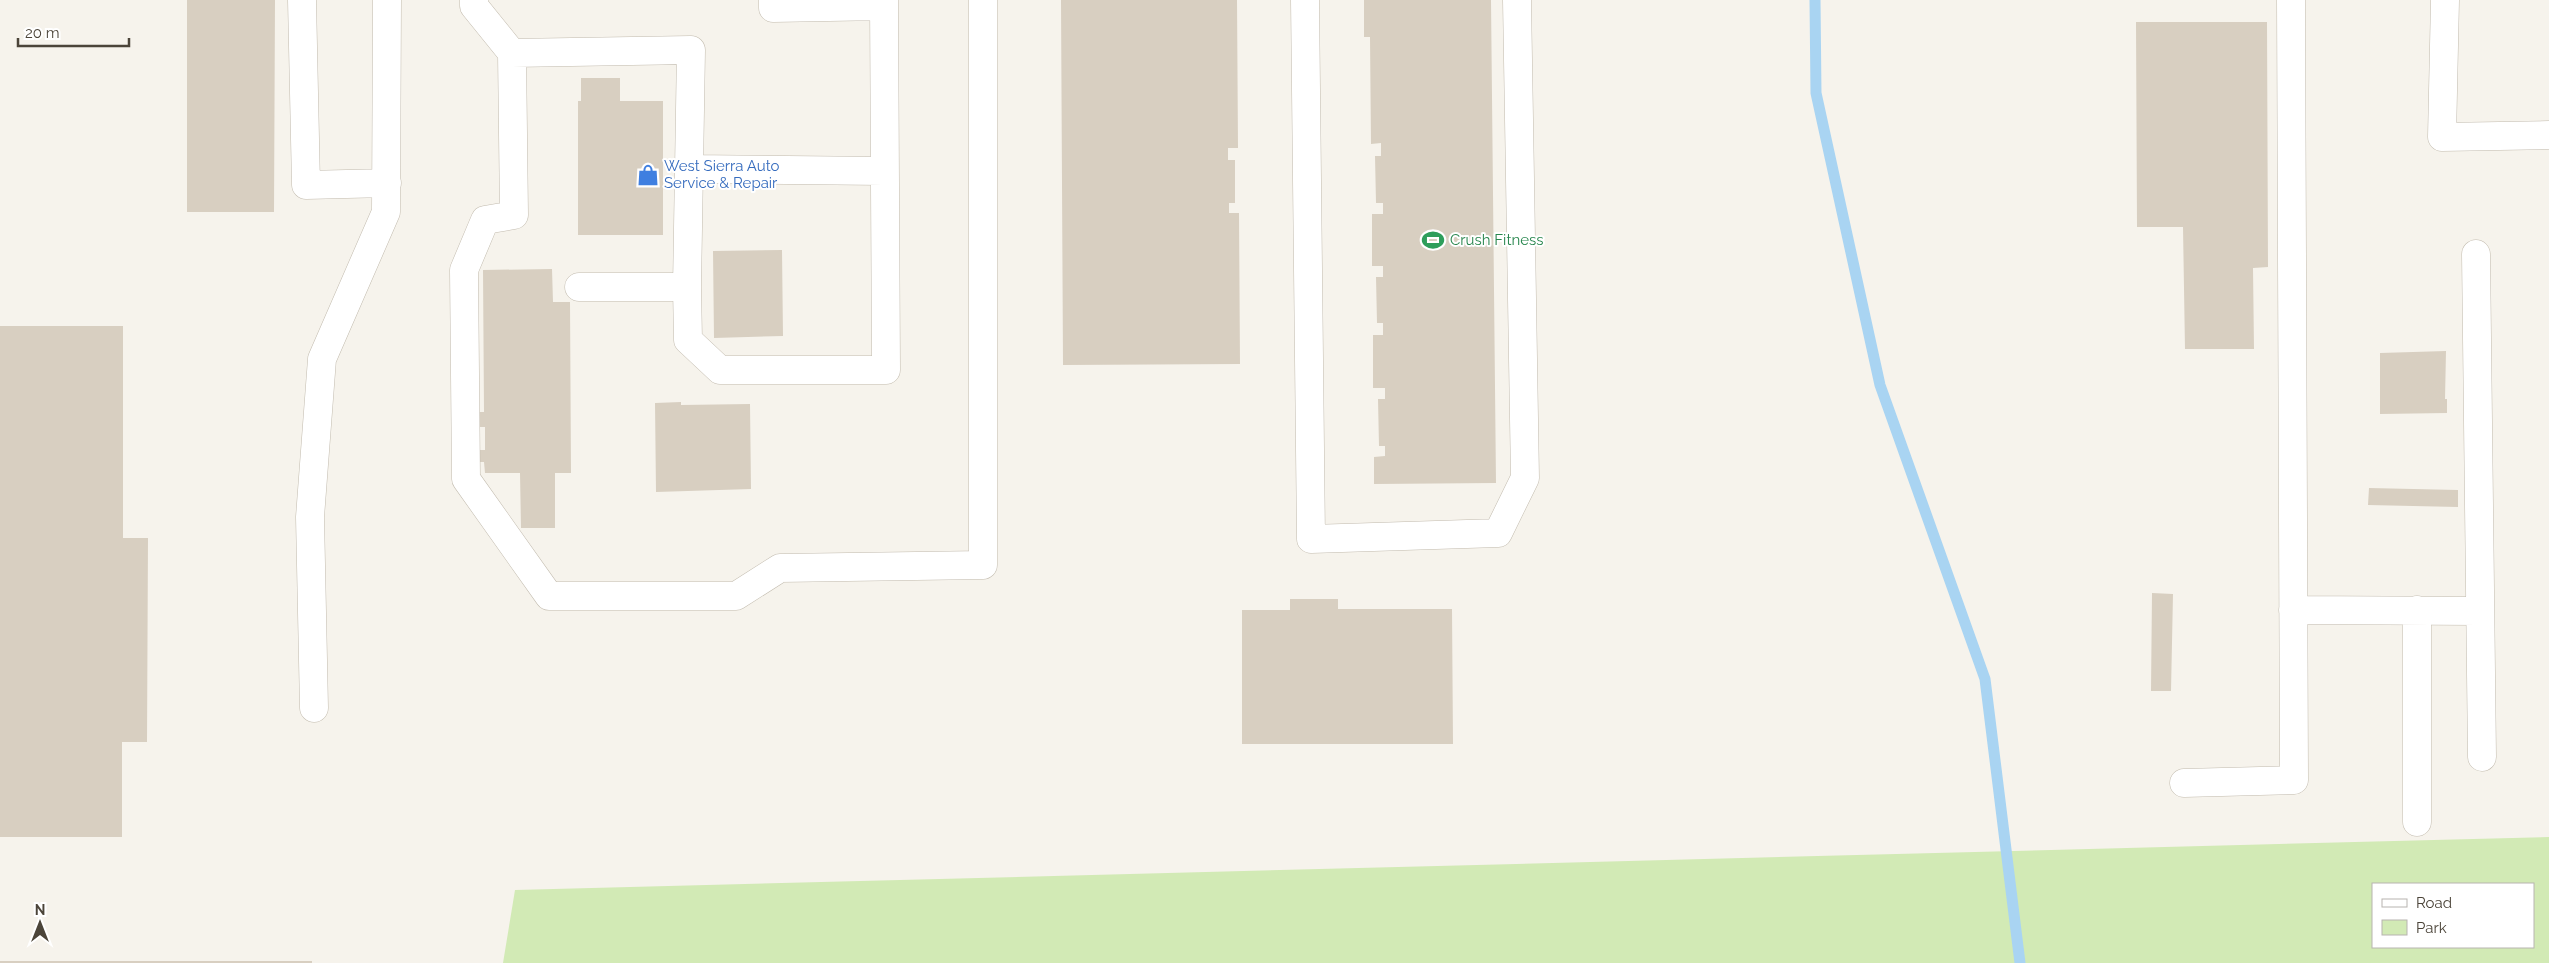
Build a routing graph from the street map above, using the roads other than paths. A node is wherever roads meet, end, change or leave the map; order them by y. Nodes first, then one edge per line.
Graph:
1 (302, 0) edge
2 (387, 0) edge
3 (474, 0) edge
4 (773, 0) edge
5 (983, 0) edge
6 (1305, 0) edge
7 (1517, 0) edge
8 (2291, 0) edge
9 (2445, 0) edge
10 (884, 3) edge
11 (512, 53) junction
12 (2549, 135) edge
13 (689, 169) junction
14 (884, 171) junction
15 (387, 184) junction
16 (2476, 254) dead end
17 (578, 286) dead end
18 (687, 287) junction
19 (2293, 610) junction
20 (2417, 610) junction
21 (2479, 611) junction
22 (314, 708) dead end
23 (2482, 757) dead end
24 (2184, 783) dead end
25 (2417, 822) dead end

1 - 15 lane
2 - 15 lane
3 - 11 lane
4 - 10 lane
5 - 11 lane
6 - 7 lane
8 - 19 lane
9 - 12 lane
10 - 14 lane
11 - 13 lane
13 - 14 lane
13 - 18 lane
14 - 18 lane
15 - 22 lane
16 - 21 lane
17 - 18 lane
19 - 20 lane
19 - 24 lane
20 - 21 lane
20 - 25 lane
21 - 23 lane

